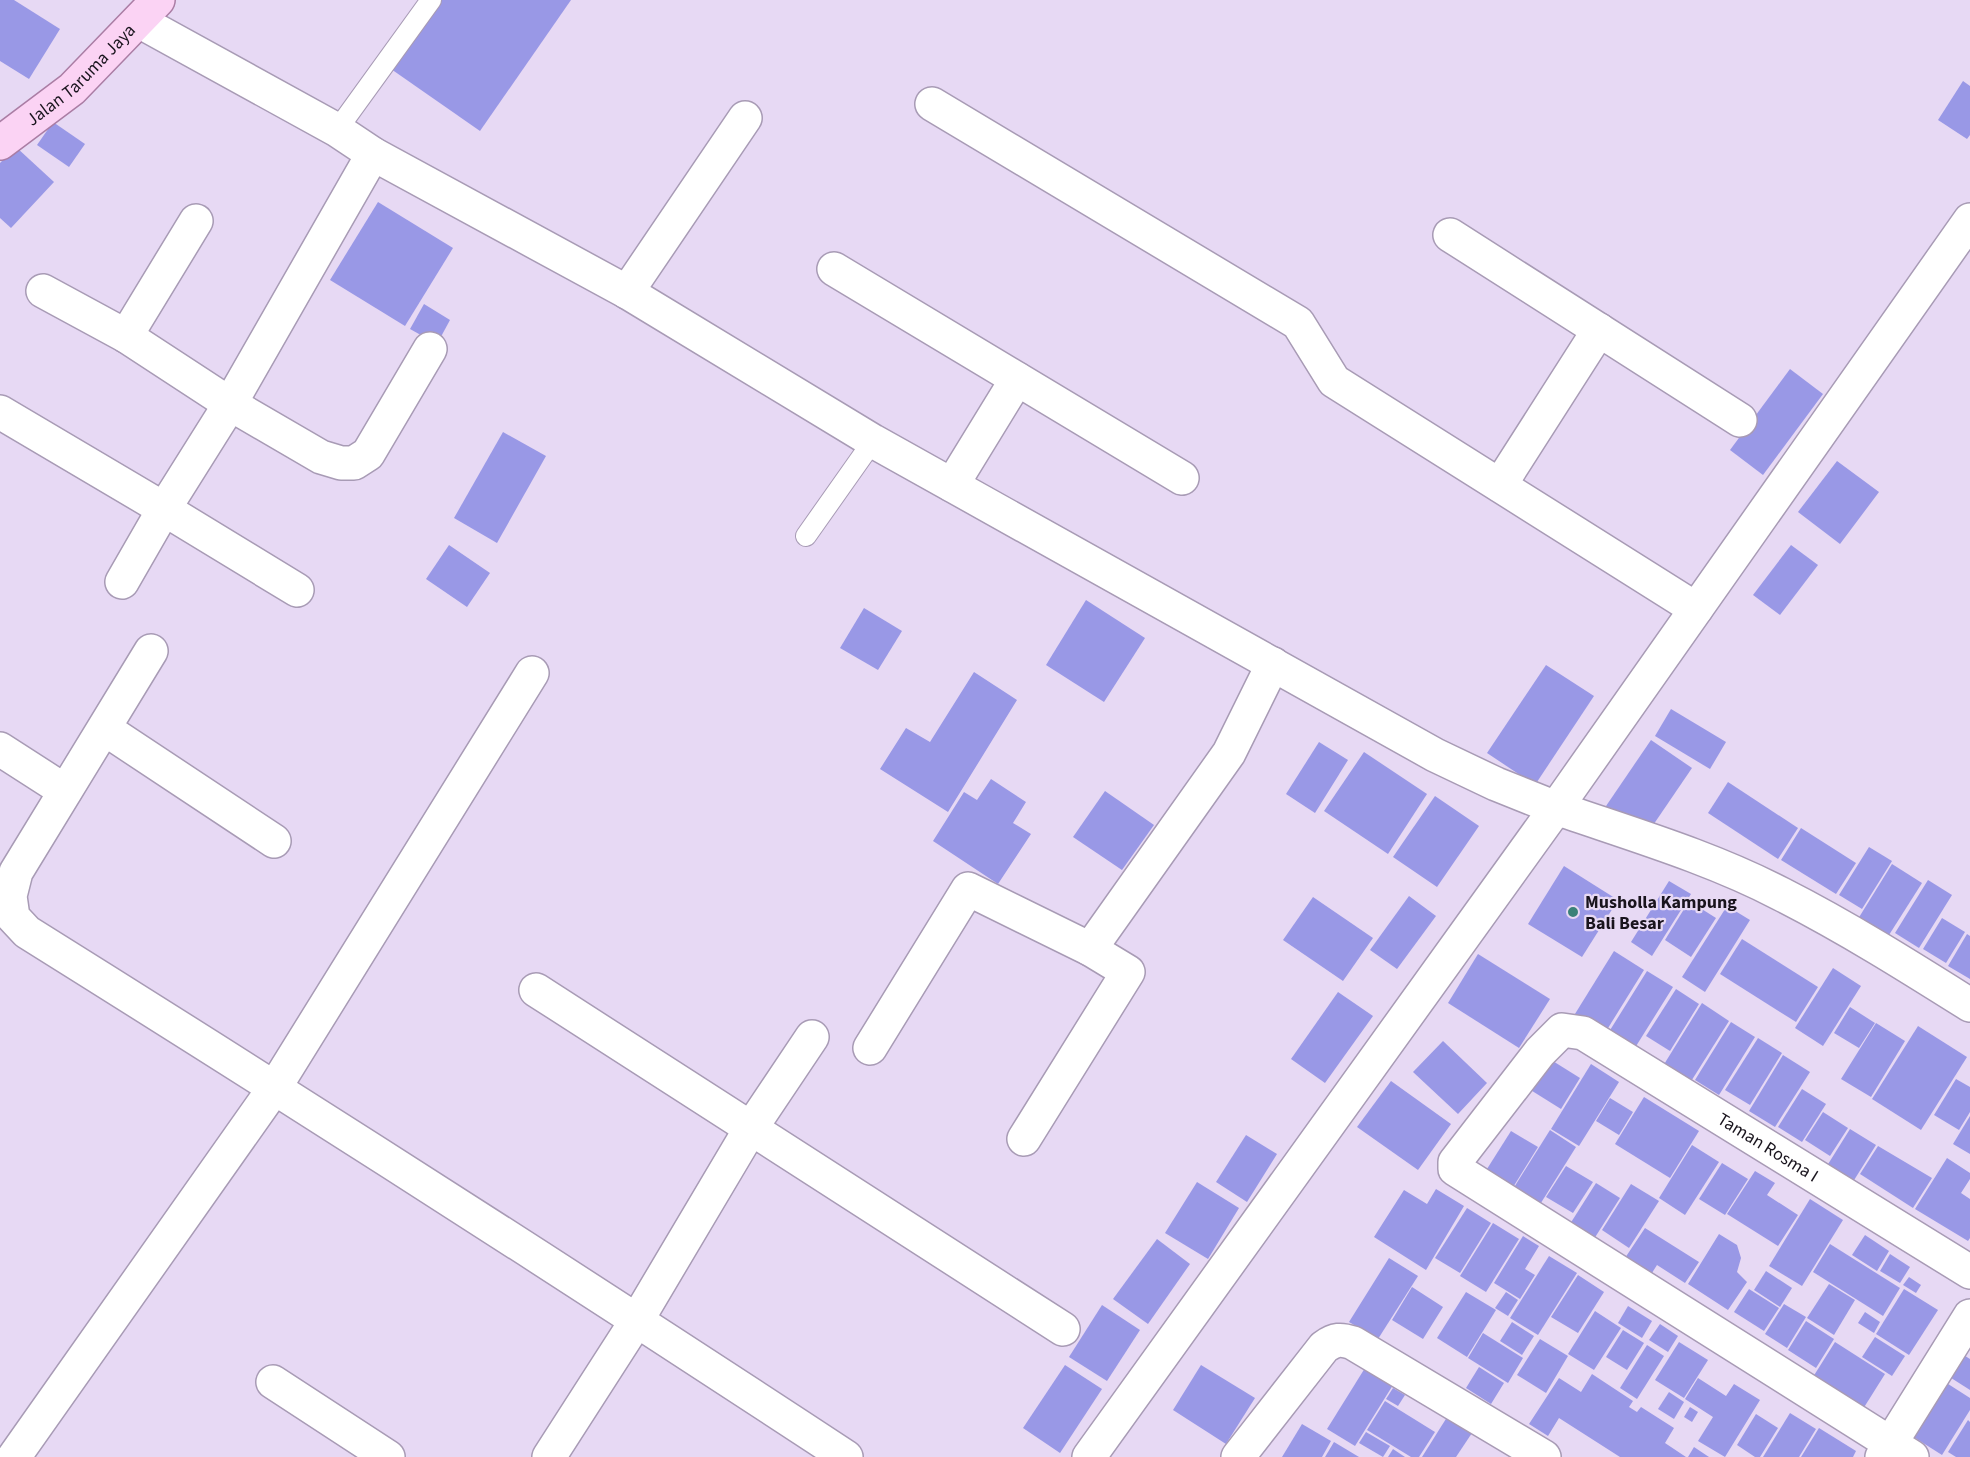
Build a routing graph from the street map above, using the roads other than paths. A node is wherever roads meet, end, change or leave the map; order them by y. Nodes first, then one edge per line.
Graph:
1 (431, 0) edge
2 (148, 10) edge
3 (932, 104) dead end
4 (745, 118) dead end
5 (337, 130) junction
6 (0, 143) edge
7 (374, 154) junction
8 (1970, 220) edge
9 (196, 221) dead end
10 (1450, 235) dead end
11 (834, 269) dead end
12 (43, 291) dead end
13 (627, 292) junction
14 (1599, 330) junction
15 (126, 336) junction
16 (430, 349) dead end
17 (1017, 379) junction
18 (230, 404) junction
19 (0, 412) edge
20 (1740, 420) dead end
21 (873, 441) junction
22 (1182, 478) dead end
23 (952, 485) junction
24 (1500, 485) junction
25 (165, 509) junction
26 (806, 536) dead end
27 (122, 582) dead end
28 (297, 590) dead end
29 (1696, 609) junction
30 (151, 651) dead end
31 (1273, 664) junction
32 (532, 673) dead end
33 (105, 729) junction
34 (0, 749) edge
35 (65, 791) junction
36 (1556, 807) junction
37 (274, 841) dead end
38 (1090, 949) junction
39 (536, 990) dead end
40 (1970, 1005) edge
41 (812, 1037) dead end
42 (870, 1048) dead end
43 (275, 1088) junction
44 (751, 1128) junction
45 (1024, 1139) dead end
46 (1970, 1272) edge
47 (1970, 1317) edge
48 (637, 1320) junction
49 (1063, 1329) dead end
50 (273, 1382) dead end
51 (1895, 1452) edge
52 (14, 1457) edge
53 (388, 1457) edge
54 (549, 1457) edge
55 (846, 1457) edge
56 (1089, 1457) edge
57 (1238, 1457) edge
58 (1544, 1457) edge

1 - 5 lane
2 - 5 street
2 - 6 main road, Jalan Taruma Jaya
3 - 24 street
4 - 13 street
5 - 7 street
7 - 13 street
7 - 18 street
8 - 29 street
9 - 15 street
10 - 14 street
11 - 17 street
12 - 15 street
13 - 21 street
14 - 20 street
14 - 24 street
15 - 18 street
16 - 18 street
17 - 22 street
17 - 23 street
18 - 25 street
19 - 25 street
21 - 23 street
21 - 26 lane
23 - 31 street
24 - 29 street
25 - 27 street
25 - 28 street
29 - 36 street
30 - 33 street
31 - 36 street
31 - 38 street
32 - 43 street
33 - 35 street
33 - 37 street
34 - 35 street
35 - 43 street
36 - 40 street
36 - 56 street
38 - 42 street
38 - 45 street
39 - 44 street
41 - 44 street
43 - 48 street
43 - 52 street
44 - 48 street
44 - 49 street
46 - 51 street, Taman Rosma I
47 - 51 street
48 - 54 street
48 - 55 street
50 - 53 street
57 - 58 street

